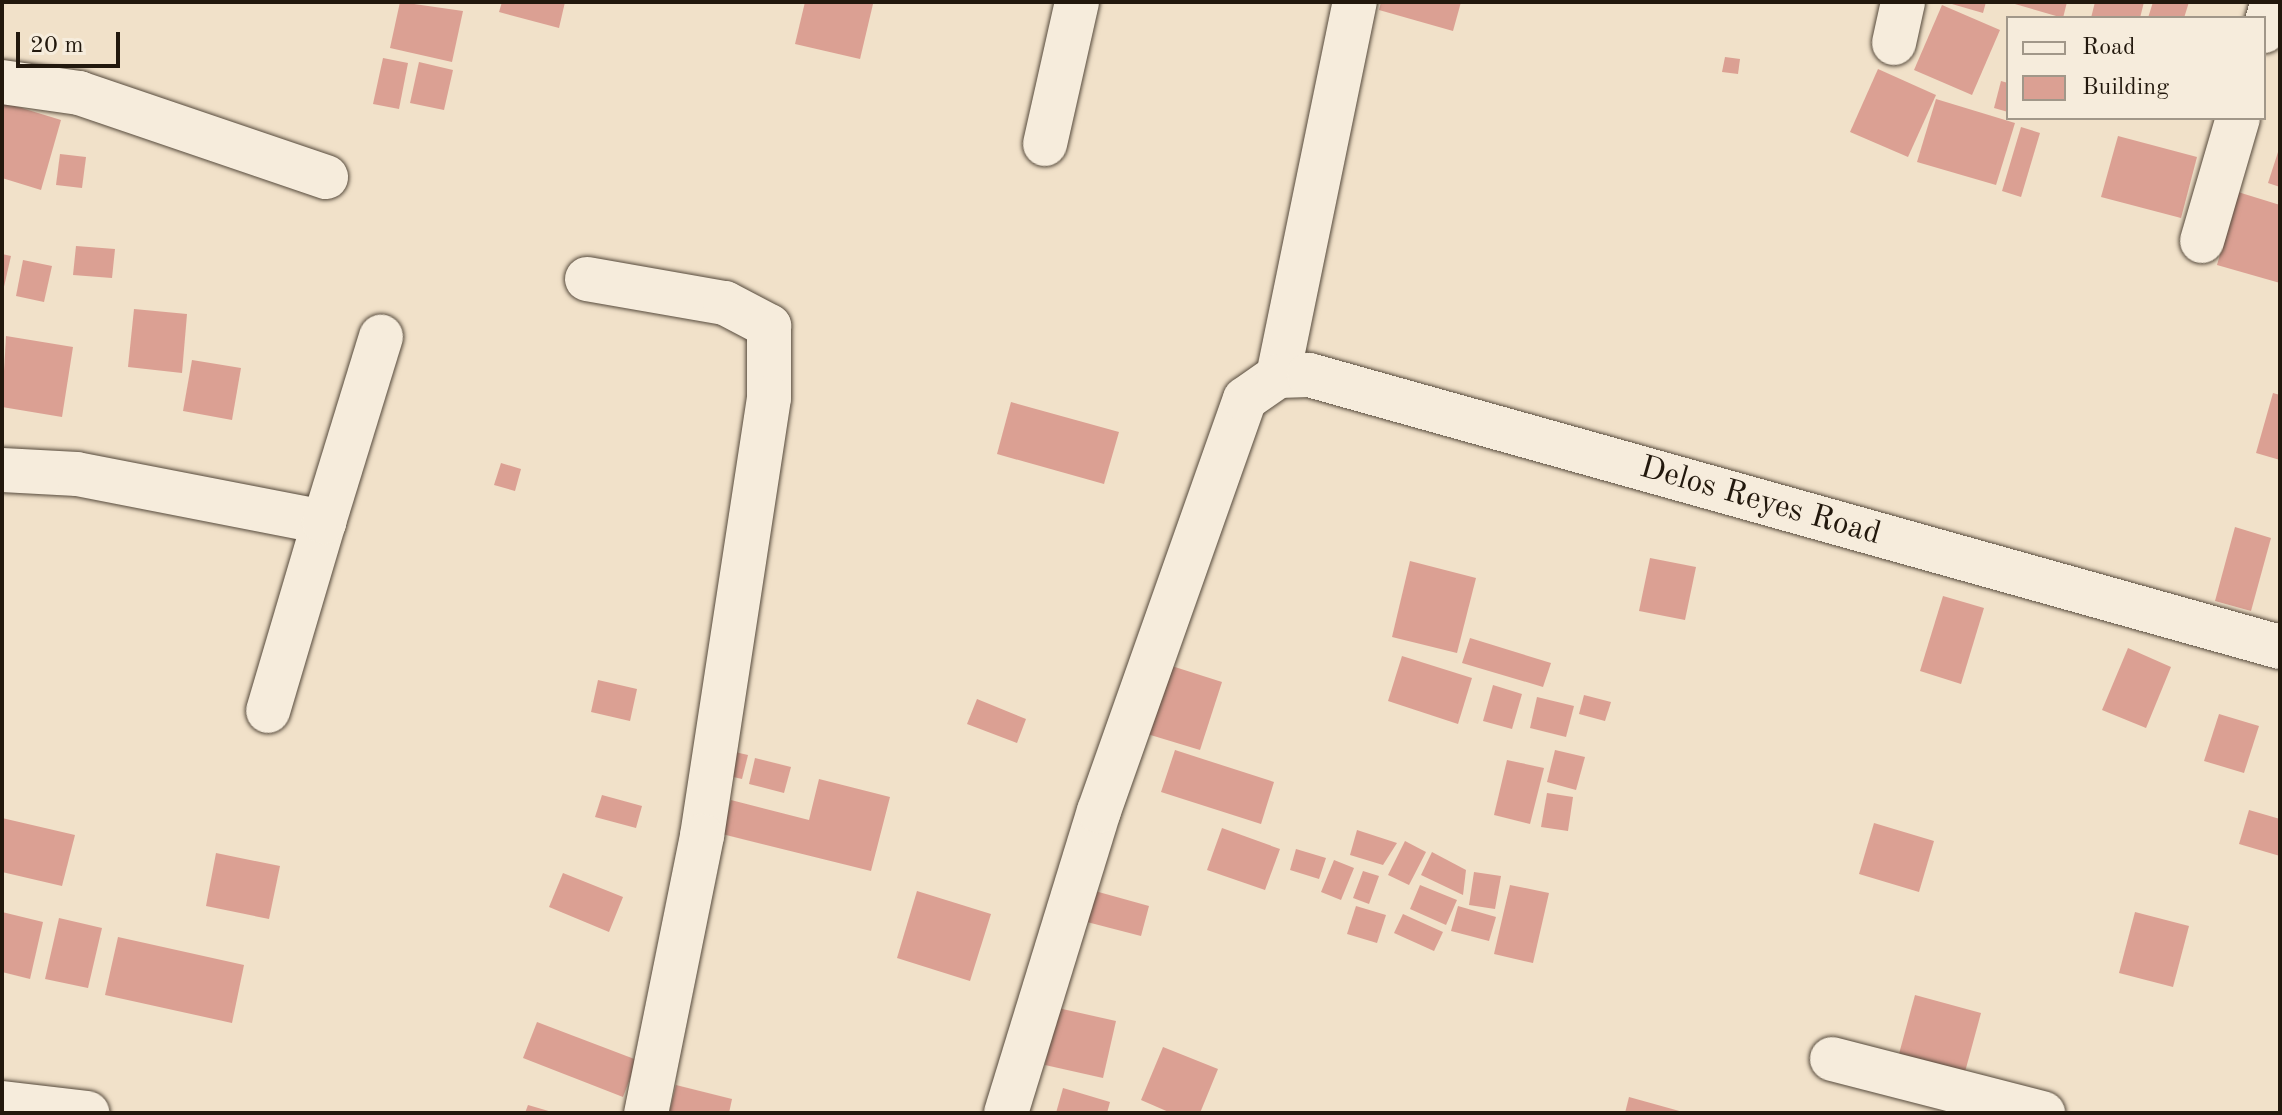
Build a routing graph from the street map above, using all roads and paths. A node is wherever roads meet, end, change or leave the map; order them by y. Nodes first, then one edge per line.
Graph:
1 (1077, 2) edge
2 (1355, 2) edge
3 (2273, 2) edge
4 (2266, 25) edge
5 (2, 82) edge
6 (2237, 120) edge
7 (1045, 144) dead end
8 (326, 177) dead end
9 (2202, 241) dead end
10 (587, 279) dead end
11 (381, 337) dead end
12 (1261, 387) junction
13 (2, 470) edge
14 (324, 522) junction
15 (2280, 647) edge
16 (268, 711) dead end
17 (1832, 1059) dead end
18 (18, 1107) edge
19 (80, 1113) edge
20 (87, 1113) edge
21 (646, 1113) edge
22 (1006, 1113) edge
23 (2043, 1113) edge

1 - 7 street
2 - 12 street
3 - 4 street
5 - 8 street
6 - 9 street
10 - 21 street
11 - 14 street
12 - 15 street, Delos Reyes Road
12 - 22 street
13 - 14 street
14 - 16 street
17 - 23 street
18 - 19 street
19 - 20 street

